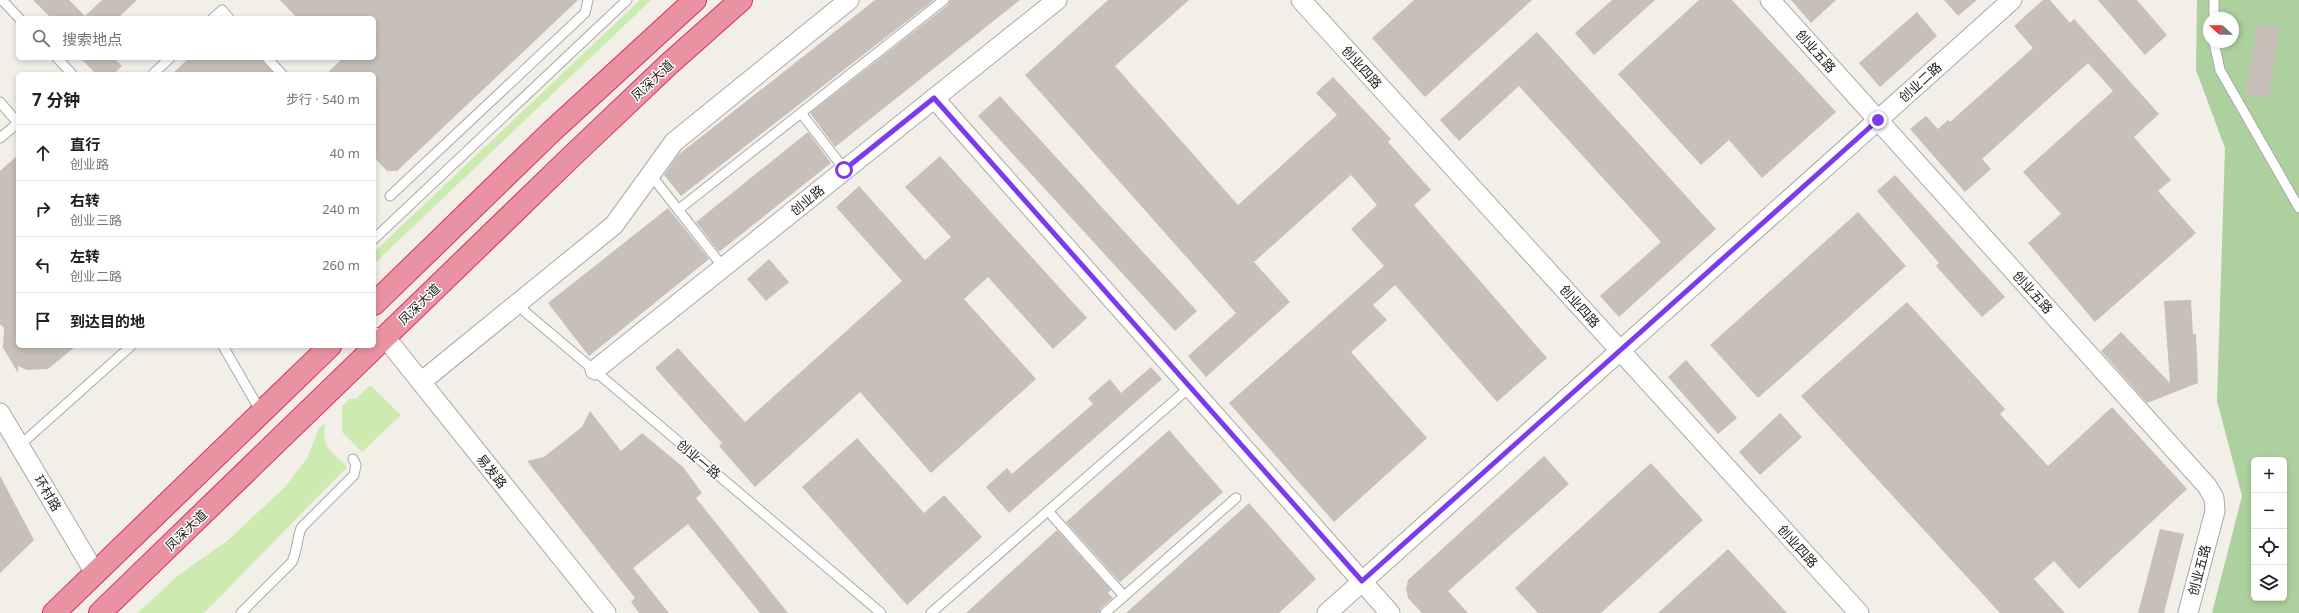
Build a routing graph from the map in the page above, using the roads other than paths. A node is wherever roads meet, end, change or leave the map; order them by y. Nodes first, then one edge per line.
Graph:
1 (2, 0) edge
2 (588, 0) edge
3 (628, 0) edge
4 (695, 0) edge
5 (741, 0) edge
6 (849, 0) edge
7 (944, 0) edge
8 (1057, 0) edge
9 (1301, 0) edge
10 (1770, 0) edge
11 (2012, 0) edge
12 (2214, 0) edge
13 (2214, 12) edge
14 (17, 16) edge
15 (215, 16) edge
16 (227, 16) edge
17 (2215, 48) edge
18 (59, 60) edge
19 (168, 60) edge
20 (269, 60) edge
21 (70, 72) edge
22 (155, 72) edge
23 (280, 72) edge
24 (934, 98) junction
25 (0, 102) edge
26 (801, 113) junction
27 (1878, 120) junction
28 (16, 121) edge
29 (16, 125) edge
30 (0, 138) edge
31 (844, 170) junction
32 (651, 175) junction
33 (390, 196) dead end
34 (2299, 208) edge
35 (678, 210) junction
36 (376, 238) edge
37 (723, 267) junction
38 (376, 302) edge
39 (517, 305) junction
40 (379, 338) edge
41 (129, 348) edge
42 (224, 348) edge
43 (328, 348) edge
44 (369, 348) edge
45 (1620, 351) junction
46 (595, 370) junction
47 (421, 382) junction
48 (1190, 387) junction
49 (261, 412) junction
50 (2, 419) edge
51 (19, 446) junction
52 (353, 459) dead end
53 (1236, 498) dead end
54 (1048, 511) junction
55 (95, 573) junction
56 (1362, 581) junction
57 (1124, 596) junction
58 (105, 611) edge
59 (54, 613) edge
60 (241, 613) edge
61 (606, 613) edge
62 (881, 613) edge
63 (931, 613) edge
64 (1105, 613) edge
65 (1327, 613) edge
66 (1390, 613) edge
67 (1858, 613) edge
68 (2188, 613) edge

1 - 14 lane
2 - 33 lane
3 - 36 lane
4 - 38 highway
5 - 40 highway, 凤深大道
6 - 32 street
7 - 26 lane
8 - 24 street, 创业路
9 - 45 street, 创业四路
10 - 27 street, 创业五路
11 - 27 street, 创业二路
12 - 13 lane
15 - 16 lane
17 - 34 lane
18 - 21 lane
19 - 22 lane
20 - 23 lane
24 - 31 street, 创业路
24 - 48 street
25 - 28 lane
26 - 31 lane
26 - 35 lane
27 - 45 street, 创业二路
27 - 68 street, 创业五路
29 - 30 lane
31 - 37 street, 创业路
32 - 35 lane
32 - 39 street
35 - 37 lane
37 - 46 street, 创业路
39 - 46 lane, 创业一路
39 - 47 street
40 - 47 street, 易发路
41 - 51 lane
42 - 49 lane
43 - 49 highway
44 - 58 highway, 凤深大道
45 - 56 street, 创业二路
45 - 67 street, 创业四路
46 - 62 lane, 创业一路
47 - 61 street, 易发路
48 - 54 lane
48 - 56 street
49 - 55 highway
50 - 51 street, 环村路
51 - 55 street, 环村路
52 - 60 lane
53 - 57 lane
54 - 57 lane
54 - 63 lane
55 - 59 highway
56 - 65 street, 创业二路
56 - 66 street
57 - 64 lane

